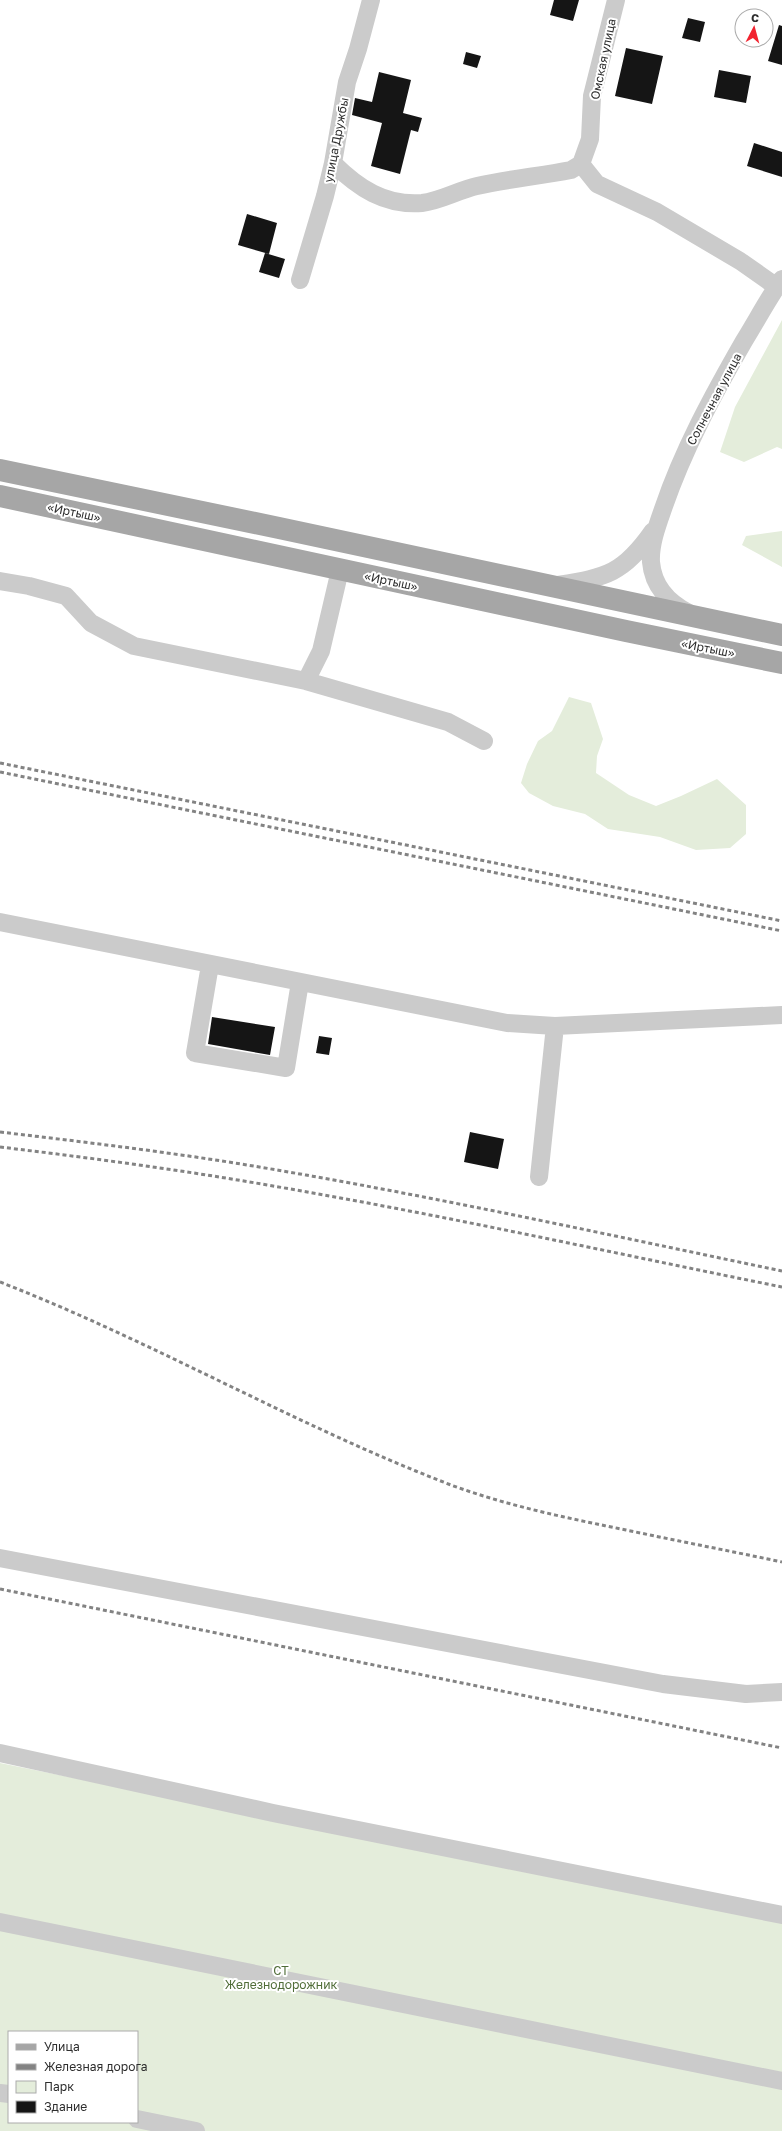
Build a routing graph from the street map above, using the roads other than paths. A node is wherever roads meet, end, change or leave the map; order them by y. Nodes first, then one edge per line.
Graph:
1 (370, 0) edge
2 (616, 0) edge
3 (333, 163) junction
4 (581, 164) junction
5 (300, 280) dead end
6 (779, 283) edge
7 (0, 470) edge
8 (0, 496) edge
9 (658, 524) junction
10 (340, 570) junction
11 (0, 581) edge
12 (553, 586) junction
13 (707, 620) junction
14 (782, 636) edge
15 (782, 663) edge
16 (306, 681) junction
17 (484, 742) dead end
18 (0, 922) edge
19 (210, 965) junction
20 (300, 982) junction
21 (782, 1015) edge
22 (555, 1026) junction
23 (539, 1177) dead end
24 (0, 1558) edge
25 (782, 1692) edge
26 (0, 1753) edge
27 (782, 1915) edge
28 (0, 1922) edge
29 (782, 2081) edge
30 (138, 2119) edge
31 (196, 2131) edge

1 - 3 street, улица Дружбы
2 - 4 street, Омская улица
3 - 4 street
3 - 5 street, улица Дружбы
4 - 6 street
6 - 9 street, Солнечная улица
7 - 12 main road
8 - 10 main road, «Иртыш»
9 - 12 street
9 - 13 street
10 - 15 main road, «Иртыш»
10 - 16 street
11 - 16 street
12 - 13 main road
13 - 14 main road
16 - 17 street
18 - 19 street
19 - 20 street
19 - 20 street
20 - 22 street
21 - 22 street
22 - 23 street
24 - 25 street
26 - 27 street
28 - 29 street
30 - 31 street

